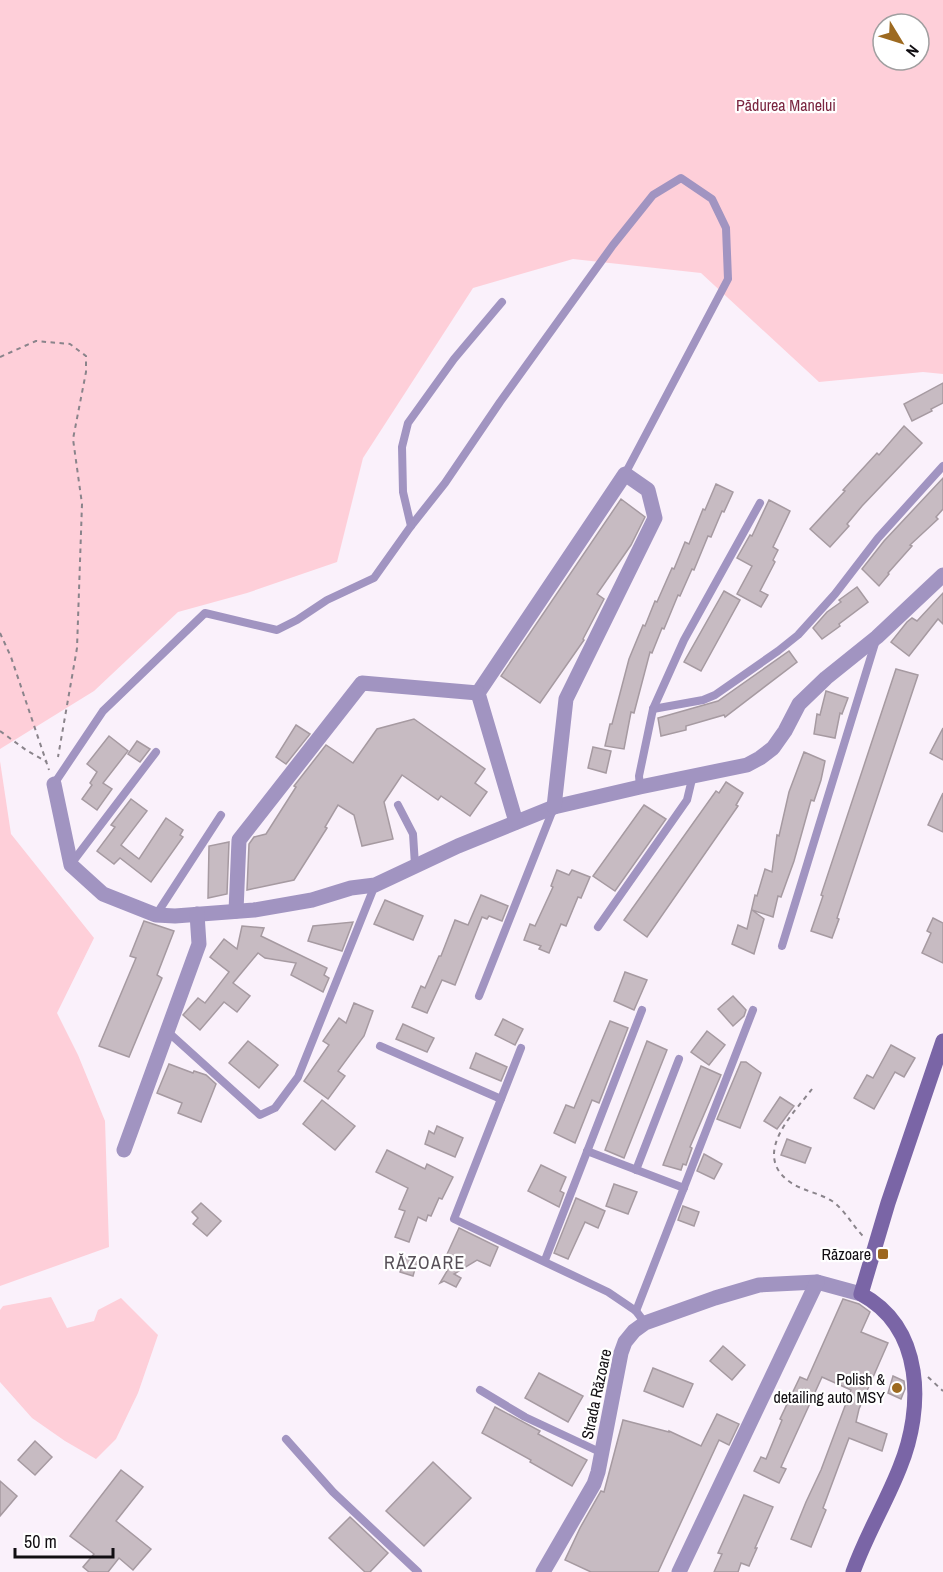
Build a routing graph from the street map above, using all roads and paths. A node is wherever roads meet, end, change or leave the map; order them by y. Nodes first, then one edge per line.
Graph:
1 (502, 302) dead end
2 (0, 357) edge
3 (943, 466) edge
4 (625, 474) junction
5 (760, 503) dead end
6 (411, 526) junction
7 (943, 576) edge
8 (0, 633) edge
9 (877, 637) junction
10 (478, 693) junction
11 (653, 709) junction
12 (0, 731) edge
13 (156, 752) dead end
14 (47, 762) junction
15 (57, 762) dead end
16 (693, 775) junction
17 (54, 784) junction
18 (640, 787) junction
19 (398, 805) dead end
20 (554, 807) junction
21 (221, 815) dead end
22 (516, 822) junction
23 (71, 865) junction
24 (415, 865) junction
25 (375, 885) junction
26 (236, 911) junction
27 (197, 914) junction
28 (156, 915) junction
29 (598, 927) dead end
30 (782, 946) dead end
31 (479, 996) dead end
32 (642, 1010) dead end
33 (753, 1010) dead end
34 (168, 1032) junction
35 (943, 1041) edge
36 (380, 1046) dead end
37 (521, 1048) dead end
38 (679, 1059) dead end
39 (812, 1089) dead end
40 (501, 1099) junction
41 (124, 1150) dead end
42 (587, 1151) junction
43 (636, 1170) junction
44 (684, 1188) junction
45 (876, 1248) junction
46 (545, 1260) junction
47 (817, 1282) junction
48 (861, 1294) junction
49 (641, 1317) junction
50 (480, 1390) dead end
51 (286, 1439) dead end
52 (602, 1453) junction
53 (418, 1572) edge
54 (543, 1572) edge
55 (679, 1572) edge
56 (853, 1572) edge

1 - 6 lane
2 - 15 path
3 - 11 lane
4 - 6 lane
4 - 10 street
4 - 20 street
5 - 11 lane
6 - 17 lane
7 - 9 street
8 - 14 path
9 - 16 street
9 - 30 lane
10 - 22 street
10 - 26 street
11 - 18 lane
12 - 14 path
13 - 23 lane
14 - 17 path
16 - 18 street
16 - 29 lane
17 - 23 street
18 - 20 street
19 - 24 lane
20 - 22 street
20 - 31 lane
21 - 28 lane
22 - 24 street
23 - 28 street
24 - 25 street
25 - 26 street
25 - 34 lane
26 - 27 street
27 - 28 street
27 - 34 street
32 - 42 lane
33 - 44 lane
34 - 41 street
35 - 45 street
36 - 40 lane
37 - 40 lane
38 - 43 lane
39 - 45 path
40 - 46 lane
42 - 43 lane
42 - 46 lane
43 - 44 lane
44 - 49 lane
45 - 48 street
46 - 49 lane
47 - 48 street, Strada Răzoare
47 - 49 street, Strada Răzoare
47 - 55 street
48 - 56 street, Strada Răzoare
49 - 52 street, Strada Răzoare
50 - 52 lane
51 - 53 lane
52 - 54 street, Strada Răzoare

